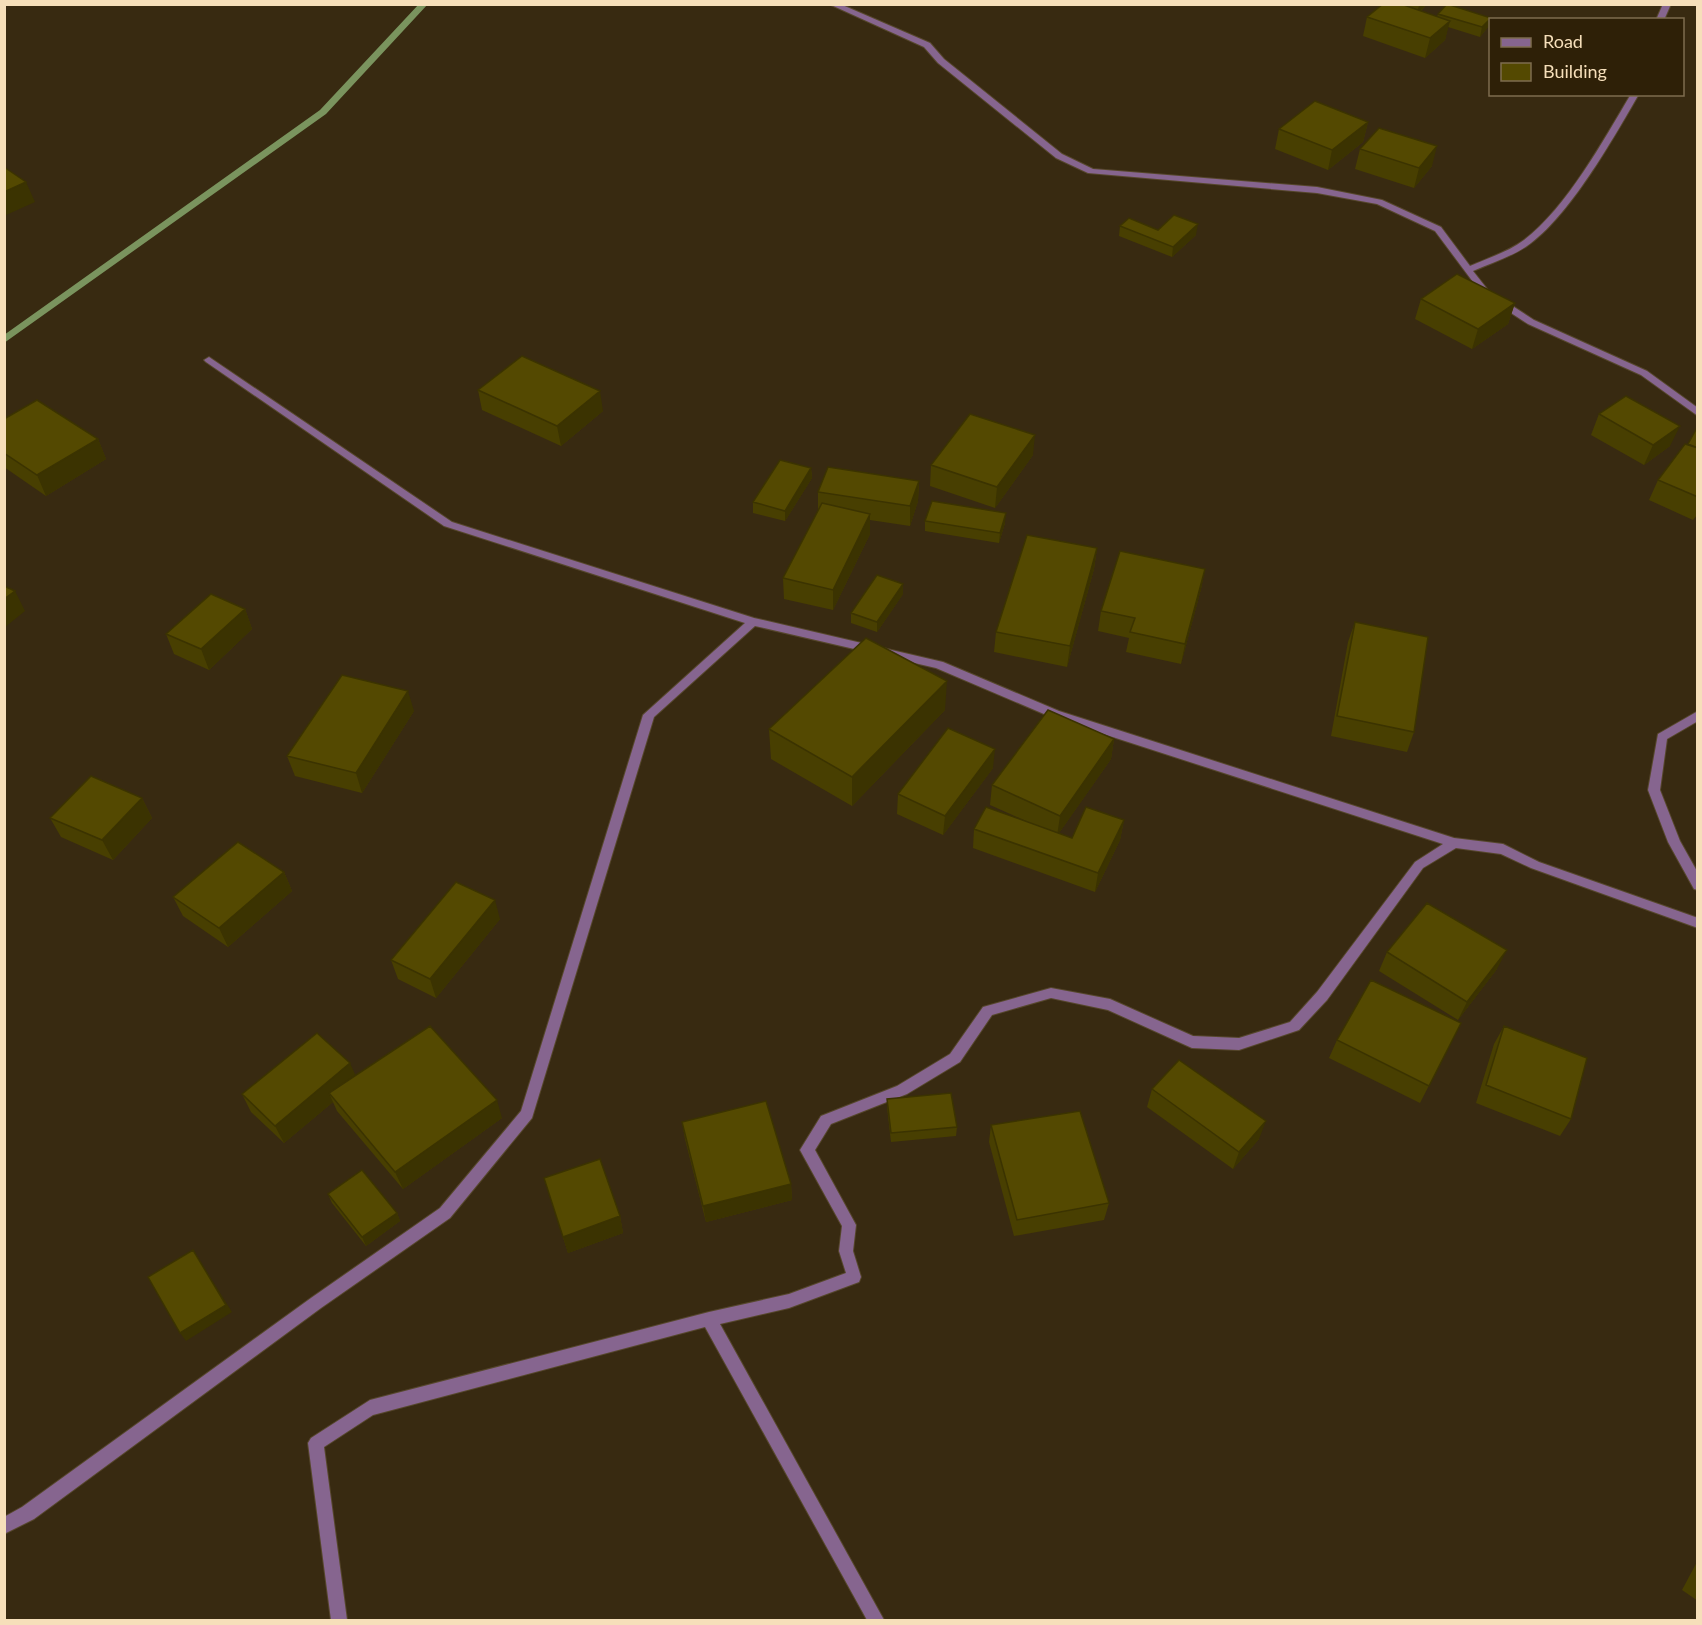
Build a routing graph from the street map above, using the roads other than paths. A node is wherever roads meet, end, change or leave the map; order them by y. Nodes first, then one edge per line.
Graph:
1 (832, 4) edge
2 (1667, 4) edge
3 (1661, 18) edge
4 (1634, 96) edge
5 (1468, 270) junction
6 (209, 360) dead end
7 (1698, 413) edge
8 (753, 622) junction
9 (1698, 715) edge
10 (1454, 843) junction
11 (1698, 885) edge
12 (1698, 923) edge
13 (709, 1319) junction
14 (4, 1526) edge
15 (339, 1620) edge
16 (876, 1620) edge

1 - 5 street
2 - 3 street
4 - 5 street
5 - 7 street
6 - 8 street
8 - 10 street
8 - 14 street
9 - 11 street
10 - 12 street
10 - 13 street
13 - 15 street
13 - 16 street

